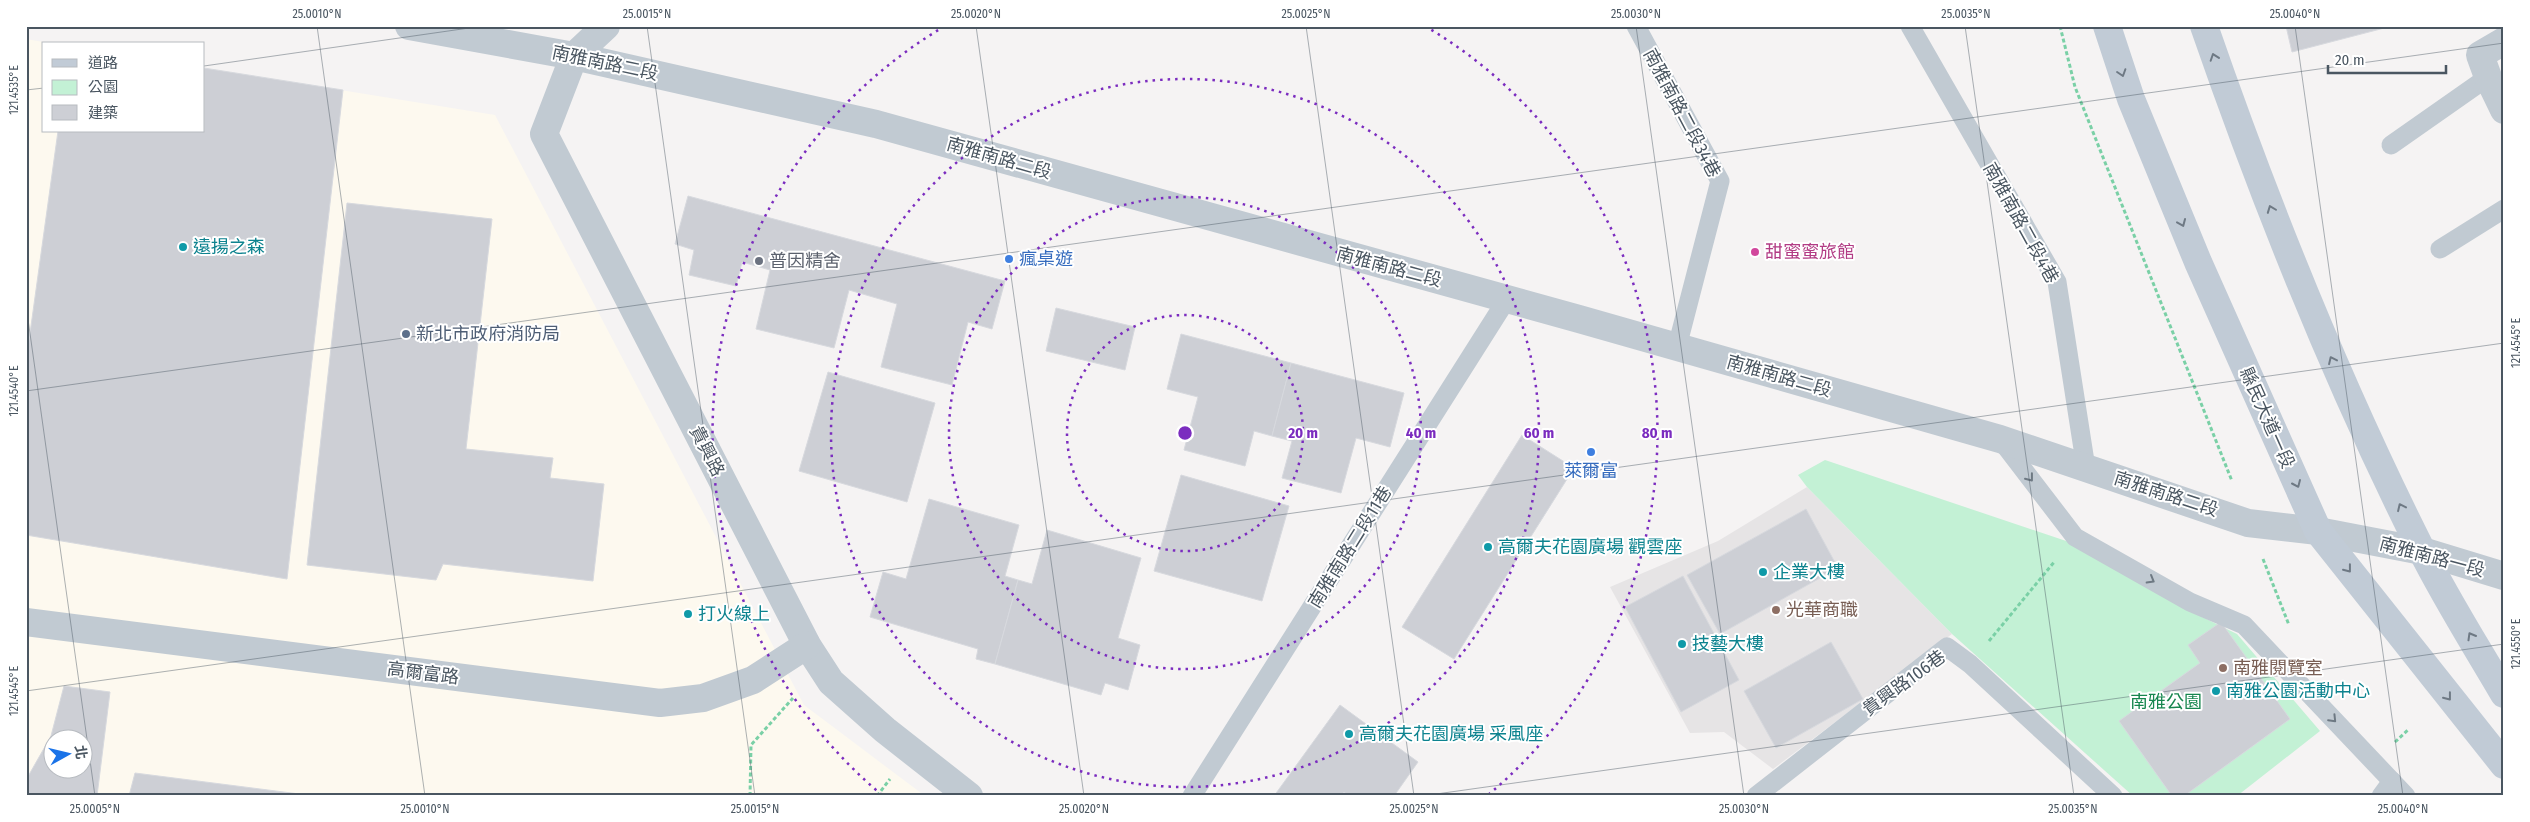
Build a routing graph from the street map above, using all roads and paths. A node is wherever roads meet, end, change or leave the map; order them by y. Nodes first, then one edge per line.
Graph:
1 (409, 26) edge
2 (606, 26) edge
3 (1636, 26) edge
4 (1910, 26) edge
5 (2060, 26) edge
6 (2107, 26) edge
7 (2204, 26) edge
8 (2504, 41) edge
9 (574, 56) junction
10 (2488, 78) junction
11 (2504, 110) edge
12 (2391, 145) dead end
13 (2504, 210) edge
14 (2440, 250) dead end
15 (1507, 299) junction
16 (1677, 347) junction
17 (2000, 439) junction
18 (2086, 468) junction
19 (2248, 523) junction
20 (2318, 531) junction
21 (2075, 537) junction
22 (2360, 539) joint
23 (2422, 551) junction
24 (2504, 576) edge
25 (26, 622) edge
26 (2289, 625) dead end
27 (814, 656) junction
28 (1970, 664) junction
29 (2504, 694) edge
30 (2504, 765) edge
31 (2387, 789) edge
32 (750, 796) edge
33 (969, 796) edge
34 (1192, 796) edge
35 (1756, 796) edge
36 (2113, 796) edge
37 (2406, 796) edge

1 - 9 street, 南雅南路二段
2 - 9 street
3 - 16 lane, 南雅南路二段34巷
4 - 18 lane, 南雅南路二段4巷
5 - 19 path
6 -> 20 main road, 縣民大道一段
23 -> 7 main road
8 - 10 street
9 - 15 street, 南雅南路二段
9 - 27 street, 貴興路
10 - 11 street
10 - 12 lane
13 - 14 lane
15 - 16 street, 南雅南路二段
15 - 34 lane, 南雅南路二段11巷
16 - 17 street, 南雅南路二段
17 - 18 street, 南雅南路二段
17 -> 21 lane
18 - 19 street, 南雅南路二段
19 - 20 street, 南雅南路二段
19 - 26 path
20 - 22 street, 南雅南路二段
20 -> 30 main road, 縣民大道一段
21 - 28 path
21 -> 31 lane
22 - 23 street, 南雅南路一段
23 - 24 street, 南雅南路一段
29 -> 23 main road
25 - 27 street, 高爾富路
27 - 32 path
27 - 33 street, 貴興路
28 - 35 lane, 貴興路106巷
28 - 36 lane, 貴興路106巷
31 - 37 lane

